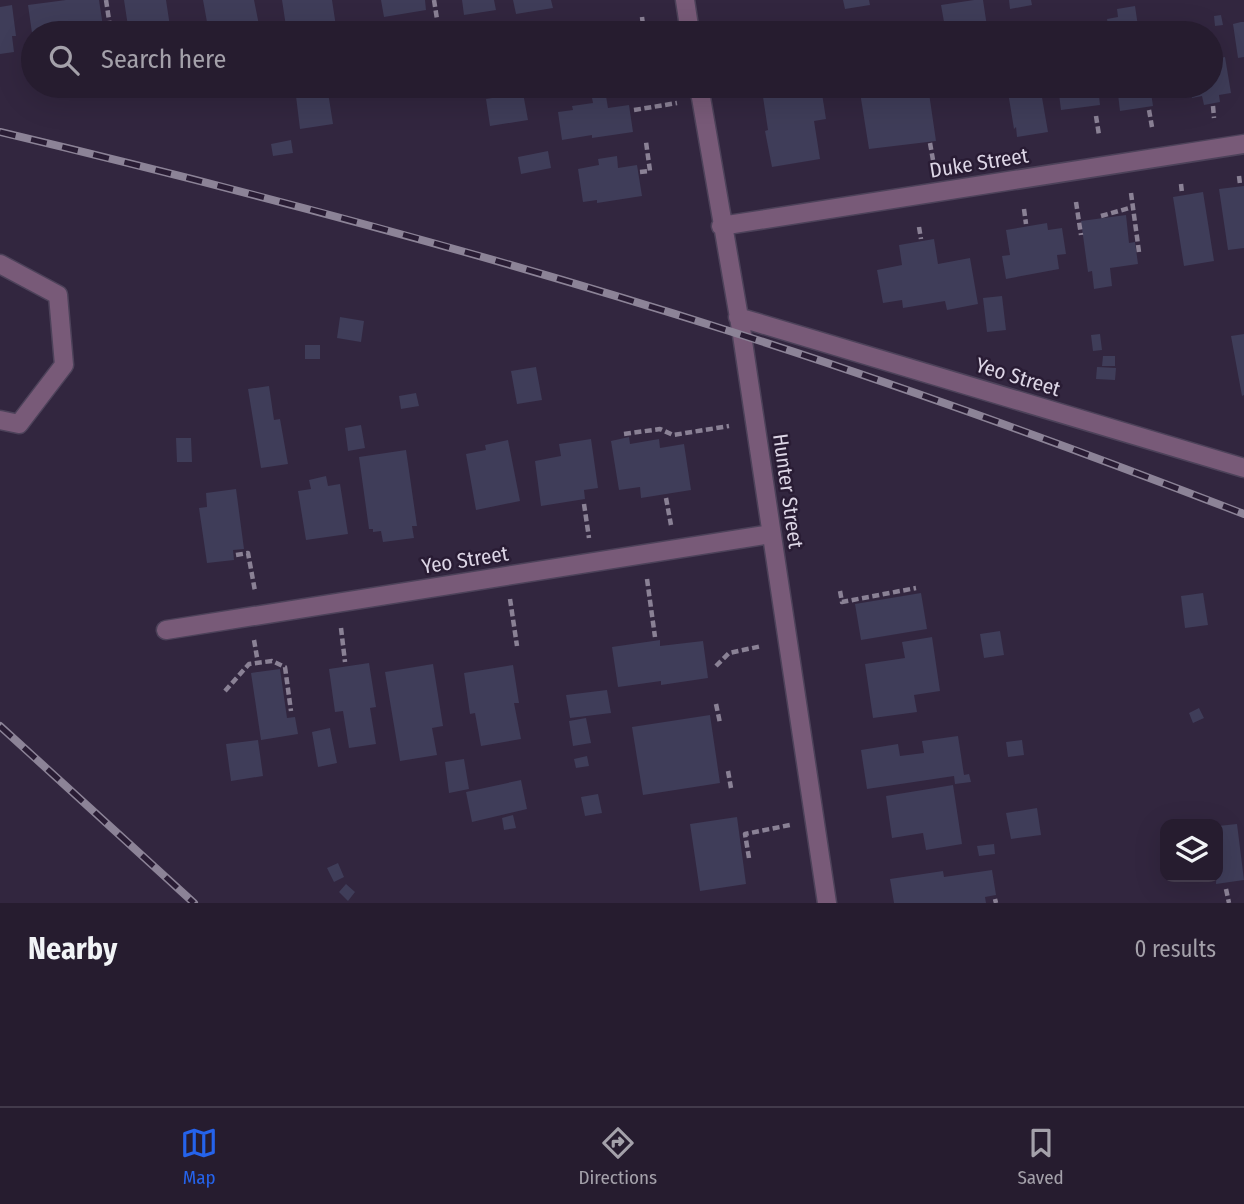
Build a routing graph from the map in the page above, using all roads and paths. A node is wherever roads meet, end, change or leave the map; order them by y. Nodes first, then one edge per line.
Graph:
1 (106, 0) edge
2 (434, 0) edge
3 (685, 0) edge
4 (642, 17) dead end
5 (437, 19) dead end
6 (109, 21) edge
7 (643, 21) edge
8 (688, 21) edge
9 (701, 98) edge
10 (677, 103) dead end
11 (1213, 106) dead end
12 (635, 110) dead end
13 (1149, 110) dead end
14 (1096, 116) dead end
15 (1214, 118) dead end
16 (1152, 127) dead end
17 (1099, 135) dead end
18 (646, 142) dead end
19 (930, 143) dead end
20 (1244, 144) edge
21 (933, 160) dead end
22 (640, 172) dead end
23 (1239, 176) dead end
24 (1181, 184) dead end
25 (1240, 184) dead end
26 (1131, 193) dead end
27 (1182, 193) dead end
28 (1076, 202) dead end
29 (1133, 207) junction
30 (1024, 209) dead end
31 (1101, 216) dead end
32 (1026, 223) dead end
33 (722, 226) junction
34 (919, 227) dead end
35 (1081, 235) dead end
36 (921, 239) dead end
37 (1139, 253) dead end
38 (0, 264) edge
39 (738, 317) junction
40 (0, 420) edge
41 (730, 426) dead end
42 (624, 435) dead end
43 (1244, 468) edge
44 (666, 498) dead end
45 (584, 504) dead end
46 (671, 525) dead end
47 (771, 534) junction
48 (589, 538) dead end
49 (236, 555) dead end
50 (647, 576) dead end
51 (916, 588) dead end
52 (255, 591) dead end
53 (840, 591) dead end
54 (510, 598) dead end
55 (341, 626) dead end
56 (166, 630) dead end
57 (655, 637) dead end
58 (254, 638) dead end
59 (517, 646) dead end
60 (764, 646) dead end
61 (345, 662) dead end
62 (258, 663) junction
63 (716, 666) dead end
64 (226, 691) dead end
65 (716, 704) dead end
66 (291, 711) dead end
67 (720, 723) dead end
68 (728, 771) dead end
69 (731, 788) dead end
70 (791, 825) dead end
71 (749, 858) dead end
72 (1226, 889) dead end
73 (827, 903) edge
74 (1228, 903) edge

1 - 6 path
2 - 5 path
3 - 8 street
4 - 7 path
9 - 33 street, Hunter Street
10 - 12 path
11 - 15 path
13 - 16 path
14 - 17 path
18 - 22 path
19 - 21 path
20 - 33 street, Duke Street
23 - 25 path
24 - 27 path
26 - 29 path
28 - 35 path
29 - 31 path
29 - 37 path
30 - 32 path
33 - 39 street, Hunter Street
34 - 36 path
38 - 40 street
39 - 43 street, Yeo Street
39 - 47 street, Hunter Street
41 - 42 path
44 - 46 path
45 - 48 path
47 - 56 street, Yeo Street
47 - 73 street, Hunter Street
49 - 52 path
50 - 57 path
51 - 53 path
54 - 59 path
55 - 61 path
58 - 62 path
60 - 63 path
62 - 64 path
62 - 66 path
65 - 67 path
68 - 69 path
70 - 71 path
72 - 74 path

